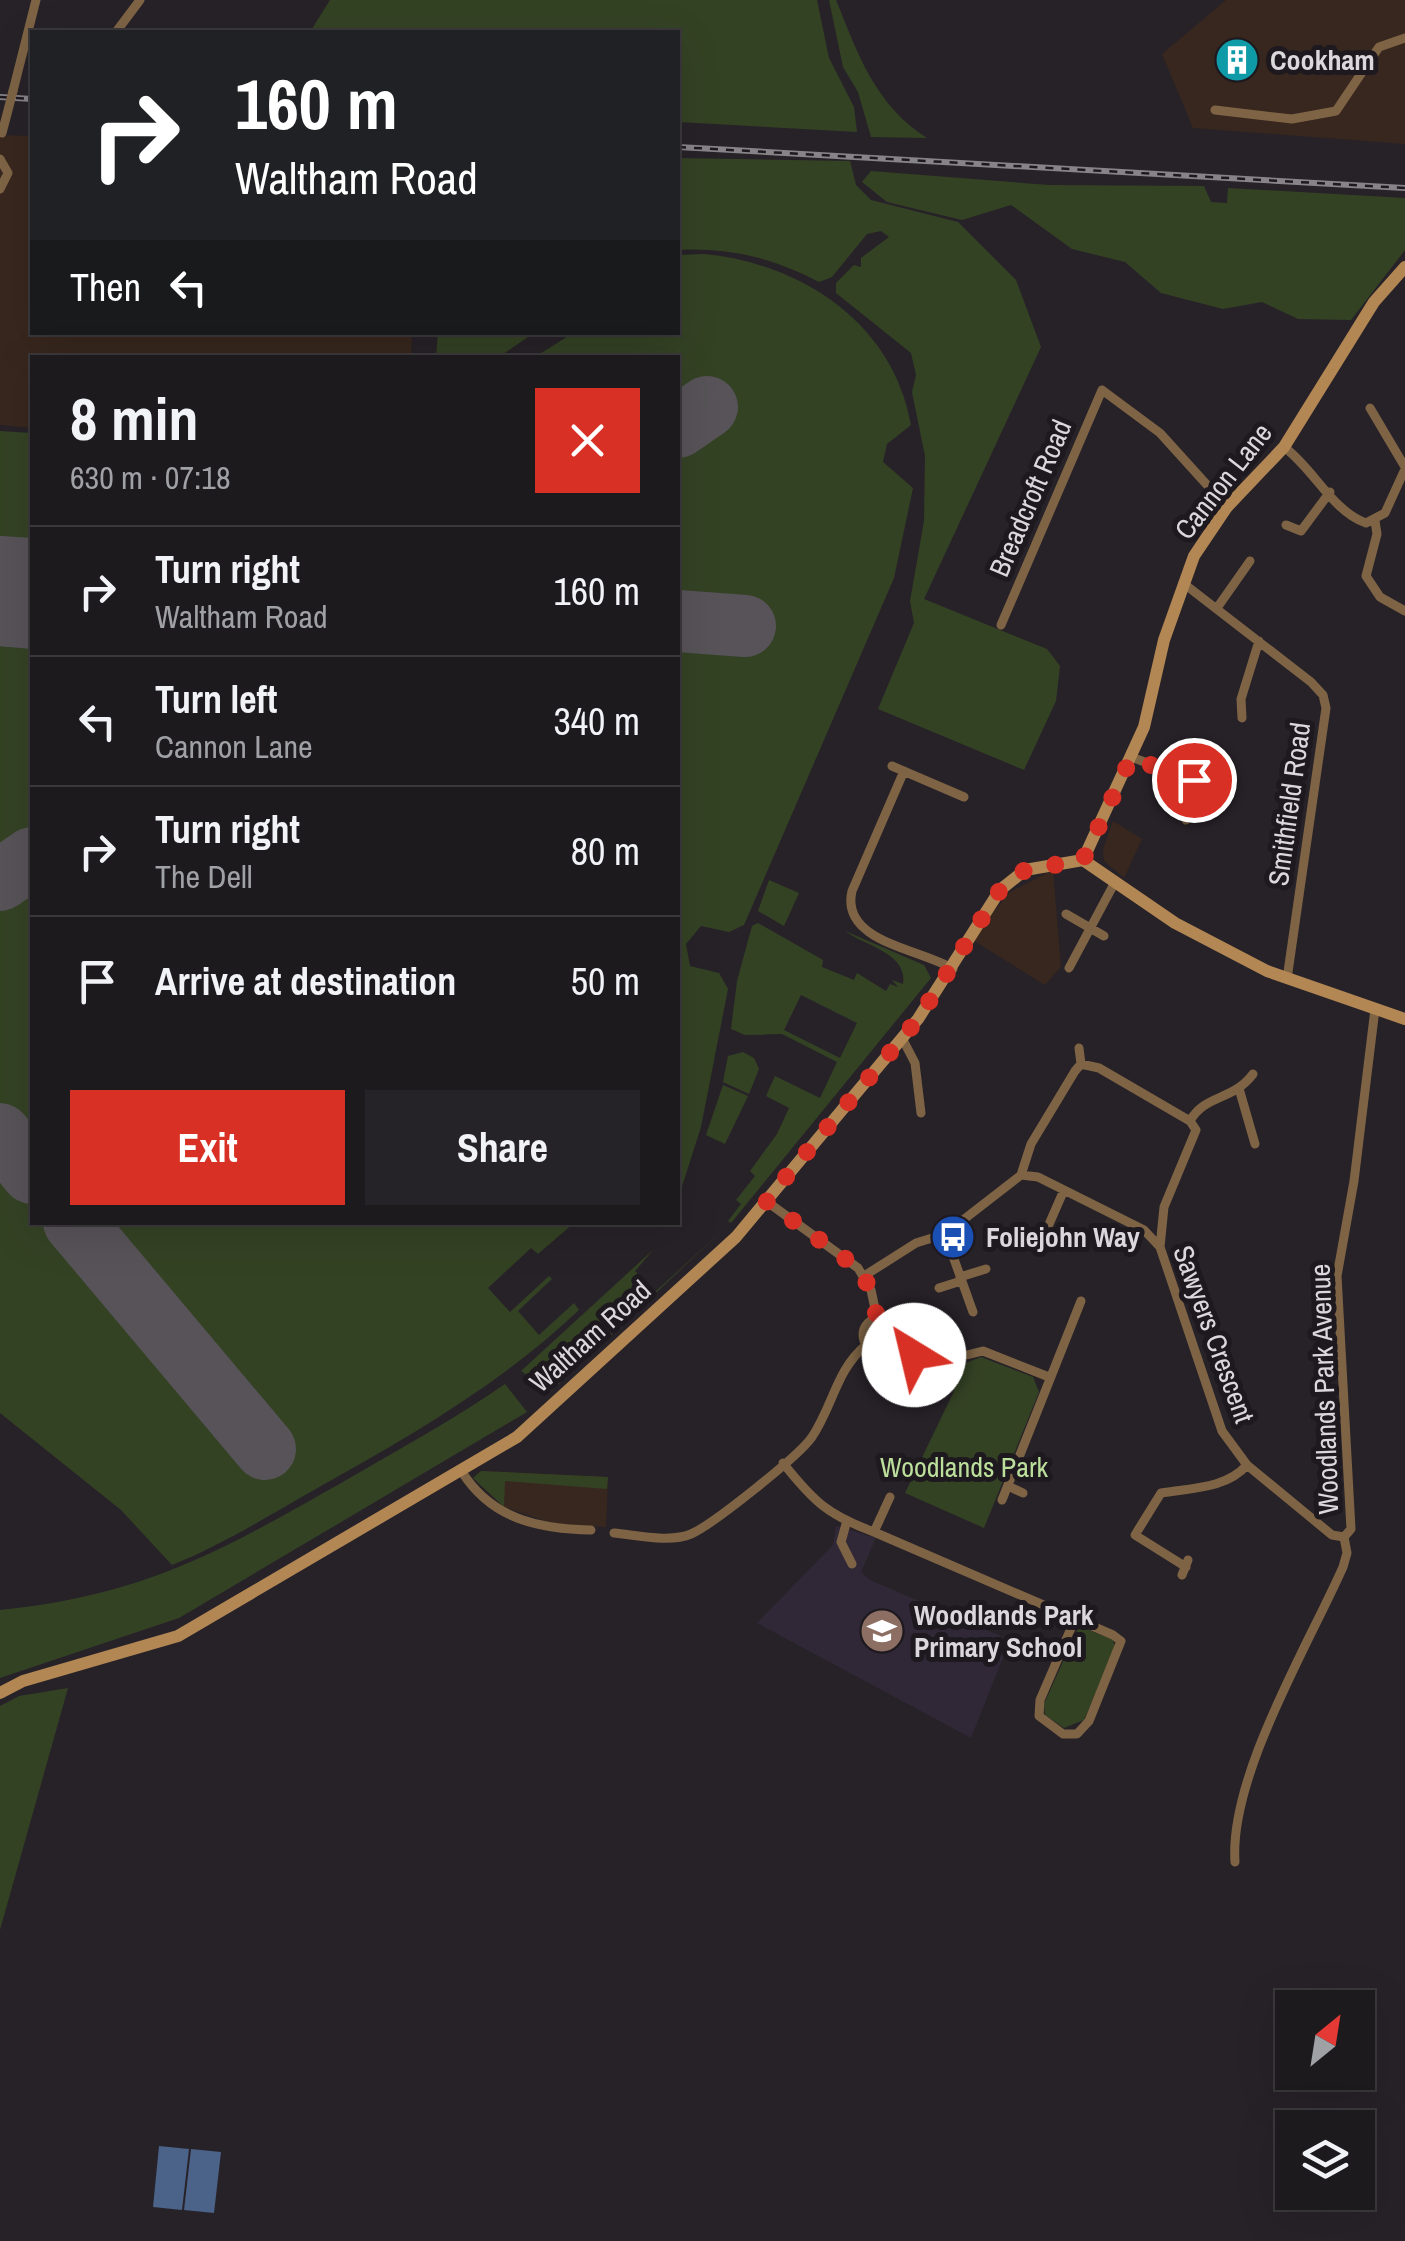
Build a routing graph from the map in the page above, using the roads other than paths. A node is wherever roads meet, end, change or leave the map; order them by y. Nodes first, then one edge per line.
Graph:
1 (36, 0) edge
2 (140, 0) edge
3 (118, 30) edge
4 (1405, 38) edge
5 (1215, 110) dead end
6 (1, 137) edge
7 (0, 159) edge
8 (0, 190) edge
9 (1405, 267) edge
10 (1370, 408) dead end
11 (1284, 447) junction
12 (1405, 468) edge
13 (1330, 492) junction
14 (1227, 507) junction
15 (1375, 521) junction
16 (1286, 525) dead end
17 (1250, 561) dead end
18 (1183, 583) junction
19 (1217, 608) junction
20 (1405, 611) edge
21 (1001, 625) dead end
22 (1259, 642) junction
23 (1242, 718) dead end
24 (1131, 758) junction
25 (892, 766) dead end
26 (904, 771) junction
27 (1216, 785) dead end
28 (1204, 789) junction
29 (964, 797) dead end
30 (1186, 820) dead end
31 (1083, 860) junction
32 (1115, 882) junction
33 (1066, 914) dead end
34 (1090, 928) junction
35 (1104, 936) dead end
36 (1068, 968) dead end
37 (953, 969) junction
38 (1287, 979) junction
39 (1375, 1010) junction
40 (1405, 1020) edge
41 (902, 1038) junction
42 (1080, 1048) dead end
43 (1082, 1064) junction
44 (1254, 1074) dead end
45 (1240, 1092) junction
46 (921, 1113) dead end
47 (1190, 1120) junction
48 (1255, 1144) dead end
49 (1021, 1175) junction
50 (1064, 1190) junction
51 (766, 1201) junction
52 (1161, 1222) junction
53 (1144, 1230) junction
54 (945, 1234) junction
55 (1043, 1238) dead end
56 (1160, 1247) junction
57 (986, 1269) dead end
58 (864, 1276) junction
59 (961, 1279) junction
60 (939, 1288) dead end
61 (1081, 1301) dead end
62 (973, 1312) dead end
63 (1076, 1314) junction
64 (877, 1318) junction
65 (1088, 1319) dead end
66 (896, 1344) junction
67 (866, 1345) junction
68 (1049, 1377) junction
69 (782, 1464) junction
70 (1247, 1466) junction
71 (462, 1472) junction
72 (1008, 1486) junction
73 (1024, 1493) dead end
74 (890, 1497) dead end
75 (1002, 1500) dead end
76 (846, 1524) junction
77 (591, 1530) dead end
78 (874, 1532) junction
79 (1347, 1533) junction
80 (614, 1534) dead end
81 (852, 1564) dead end
82 (1186, 1567) dead end
83 (1076, 1619) junction
84 (0, 1693) edge
85 (1235, 1862) dead end

1 - 6 street, bridge
2 - 3 street
4 - 5 street
7 - 8 street
9 - 11 street, Cannon Lane
10 - 12 street
11 - 13 street
11 - 14 street, Cannon Lane
12 - 15 street
13 - 15 street
13 - 16 street
14 - 18 street, Cannon Lane
14 - 21 street, Breadcroft Road
15 - 20 street
17 - 19 street
18 - 19 street, Smithfield Road
18 - 24 street, Cannon Lane
19 - 22 street, Smithfield Road
22 - 23 street
22 - 38 street, Smithfield Road
24 - 28 street
24 - 31 street, Cannon Lane
25 - 26 street
26 - 29 street
26 - 37 street
27 - 28 street
28 - 30 street
31 - 32 street
31 - 37 street, Waltham Road
32 - 34 street
32 - 38 street
33 - 34 street
34 - 35 street
34 - 36 street
37 - 41 street, Waltham Road
38 - 39 street
39 - 40 street
39 - 79 street, Woodlands Park Avenue
41 - 46 street
41 - 51 street, Waltham Road
42 - 43 street
43 - 47 street
43 - 49 street
44 - 45 street
45 - 47 street
45 - 48 street
47 - 52 street
49 - 50 street, Sawyers Crescent
49 - 54 street
50 - 53 street, Sawyers Crescent
50 - 55 street
51 - 58 street
51 - 71 street, Waltham Road
52 - 53 street
52 - 56 street
53 - 56 street, Sawyers Crescent
54 - 58 street
54 - 59 street
56 - 70 street, Sawyers Crescent
57 - 59 street
58 - 64 street
59 - 60 street
59 - 62 street
61 - 63 street
63 - 65 street
63 - 68 street
64 - 66 street
64 - 67 street
66 - 67 street
66 - 68 street
67 - 69 street
68 - 72 street
69 - 76 street
69 - 80 street
70 - 79 street, Sawyers Crescent
70 - 82 street
71 - 77 street
71 - 84 street, Waltham Road
72 - 73 street
72 - 75 street
74 - 78 street
76 - 78 street
76 - 81 street
78 - 83 street
79 - 85 street, Woodlands Park Avenue
83 - 83 street

